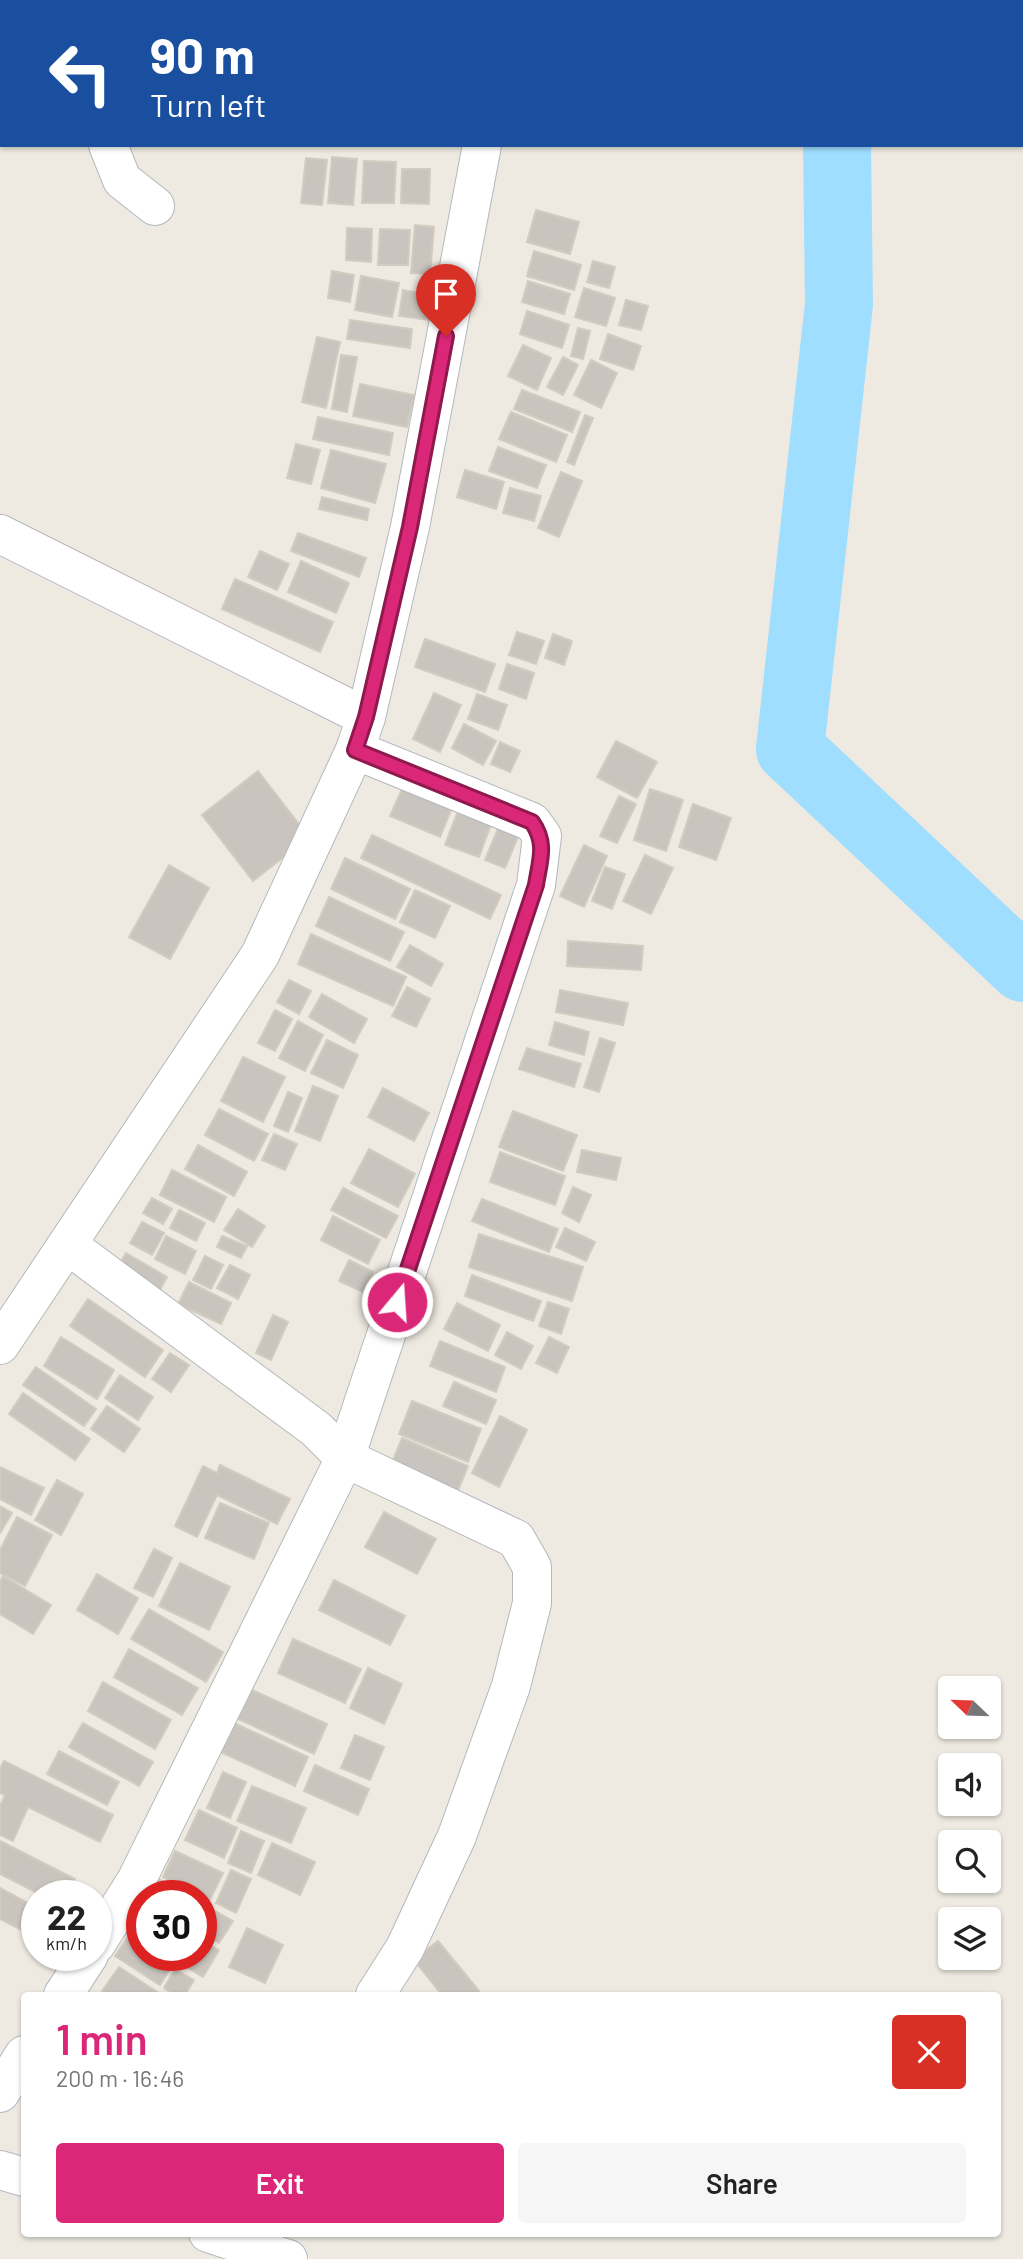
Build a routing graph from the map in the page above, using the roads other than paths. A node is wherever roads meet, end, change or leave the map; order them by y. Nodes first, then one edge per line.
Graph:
1 (109, 147) edge
2 (482, 147) edge
3 (155, 206) dead end
4 (0, 534) edge
5 (361, 733) junction
6 (69, 1246) junction
7 (0, 1345) edge
8 (345, 1458) junction
9 (112, 1919) edge
10 (79, 1971) edge
11 (65, 1992) edge
12 (377, 1992) edge
13 (21, 2060) edge
14 (0, 2093) edge
15 (0, 2170) edge
16 (21, 2176) edge
17 (230, 2237) edge
18 (288, 2259) edge

1 - 3 street
2 - 5 street
4 - 5 street
5 - 6 street
5 - 8 street
6 - 7 street
6 - 8 street
8 - 9 street
8 - 12 street
10 - 11 street
13 - 14 street
15 - 16 street
17 - 18 street

